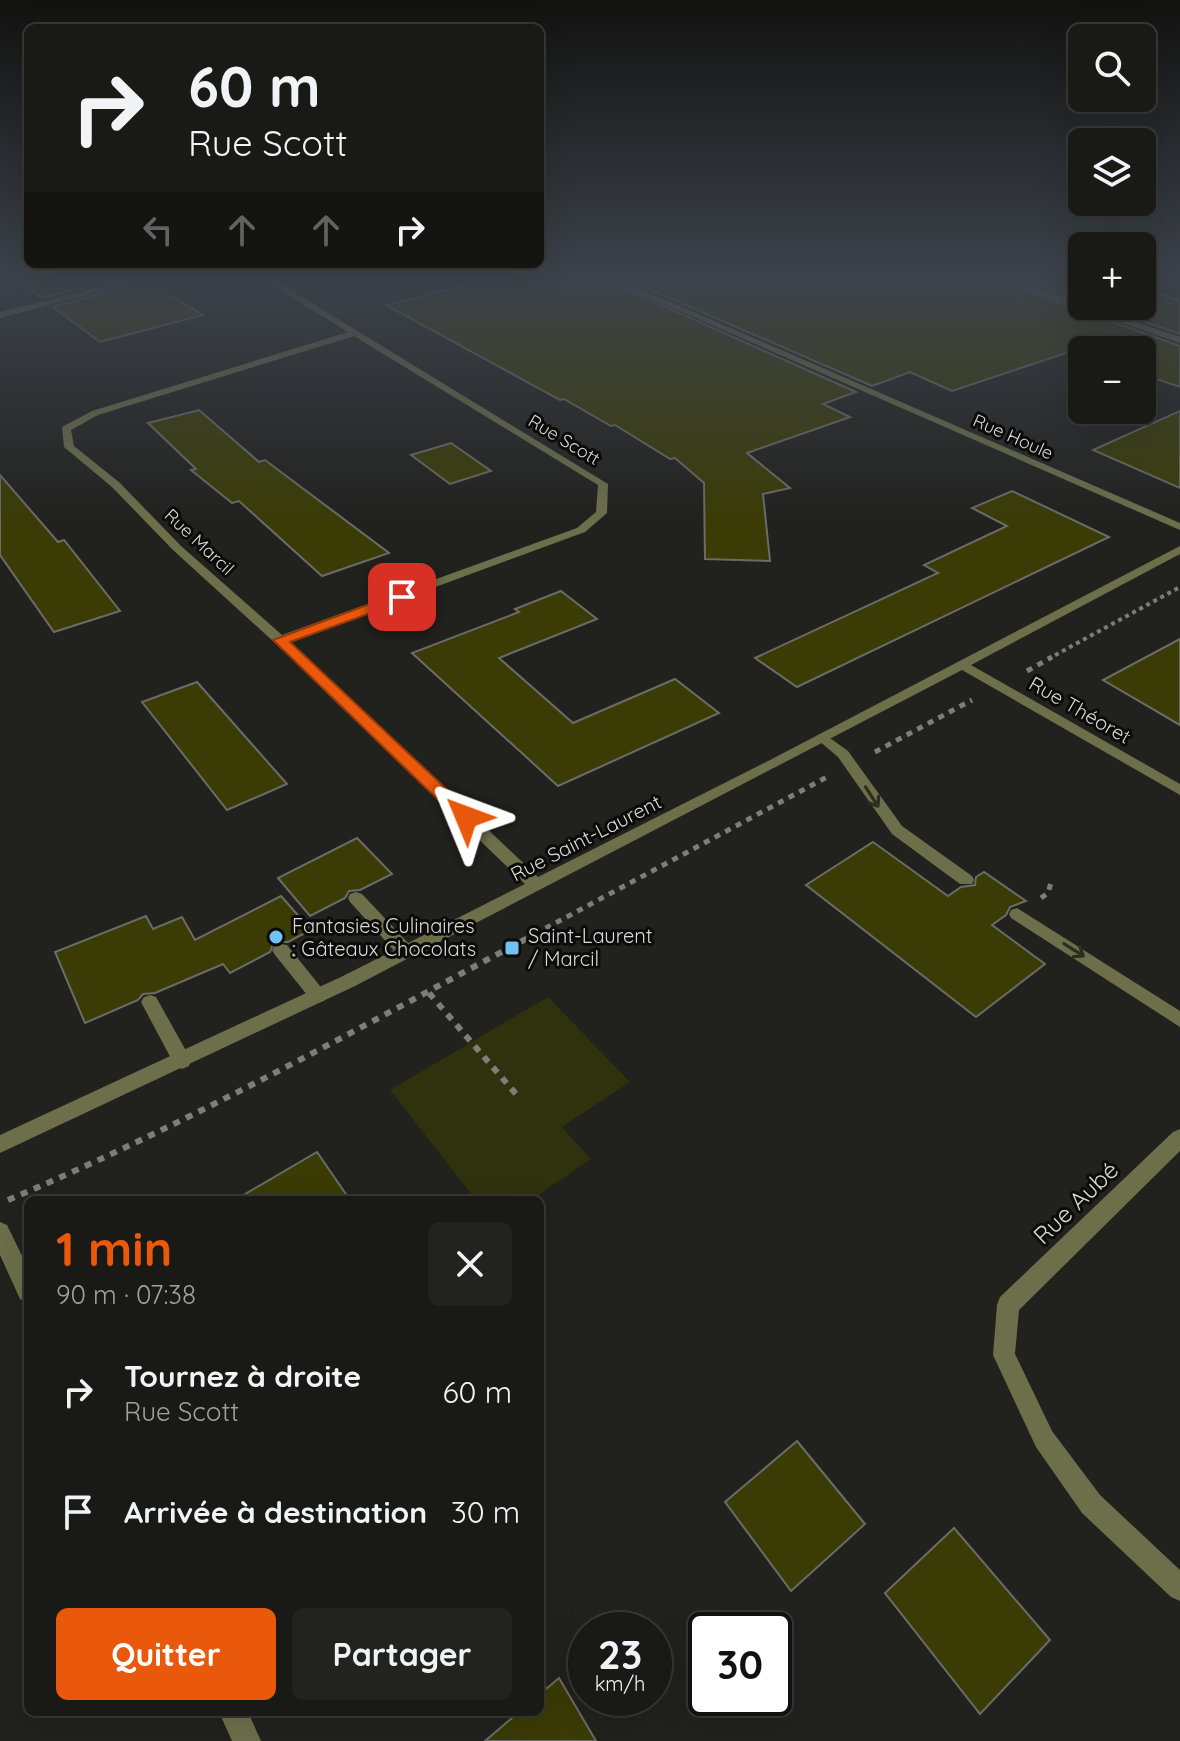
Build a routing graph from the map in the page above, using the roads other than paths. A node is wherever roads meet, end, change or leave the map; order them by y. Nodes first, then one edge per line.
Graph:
1 (263, 361) edge
2 (401, 361) edge
3 (800, 361) edge
4 (1180, 527) edge
5 (1180, 549) edge
6 (280, 640) junction
7 (961, 664) junction
8 (823, 737) junction
9 (1180, 790) edge
10 (966, 880) dead end
11 (537, 886) junction
12 (356, 898) dead end
13 (1017, 914) dead end
14 (281, 950) dead end
15 (406, 952) junction
16 (318, 996) junction
17 (150, 1002) dead end
18 (1180, 1020) edge
19 (182, 1061) junction
20 (1180, 1138) edge
21 (0, 1144) edge
22 (0, 1232) edge
23 (24, 1283) edge
24 (1180, 1588) edge
25 (235, 1716) edge
26 (247, 1741) edge

1 - 6 street, Rue Marcil
2 - 6 street, Rue Scott
3 - 4 street, Rue Houle
5 - 7 street, Rue Saint-Laurent
6 - 11 street, Rue Marcil
7 - 8 street, Rue Saint-Laurent
7 - 9 street, Rue Théoret
8 -> 10 street
8 - 11 street, Rue Saint-Laurent
11 - 15 street, Rue Saint-Laurent
12 - 15 street
13 -> 18 street
14 - 16 street
15 - 16 street, Rue Saint-Laurent
16 - 19 street, Rue Saint-Laurent
17 - 19 street
19 - 21 street, Rue Saint-Laurent
20 - 24 street, Rue Aubé
22 - 23 street
25 - 26 street

